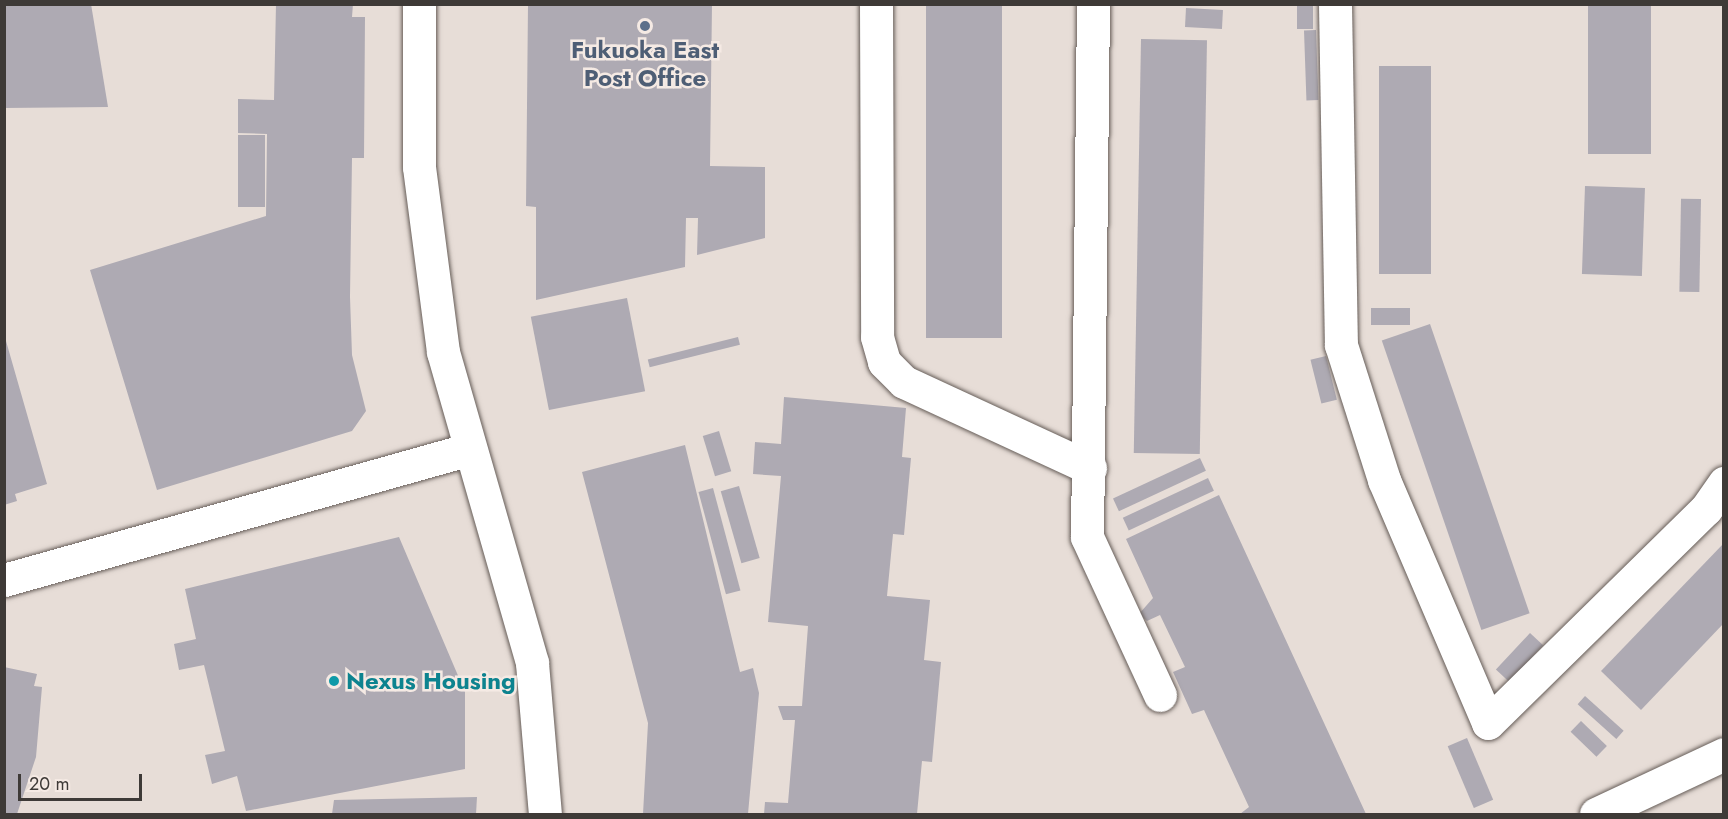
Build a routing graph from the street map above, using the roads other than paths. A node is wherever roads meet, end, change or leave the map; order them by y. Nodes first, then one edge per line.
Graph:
1 (419, 4) edge
2 (876, 4) edge
3 (1093, 4) edge
4 (1335, 4) edge
5 (469, 449) junction
6 (1090, 468) junction
7 (1724, 483) edge
8 (4, 580) edge
9 (1160, 695) dead end
10 (1724, 754) edge
11 (545, 814) edge
12 (1596, 814) edge

1 - 5 street
2 - 6 street
3 - 6 street
4 - 7 street
5 - 8 street
5 - 11 street
6 - 9 street
10 - 12 street

